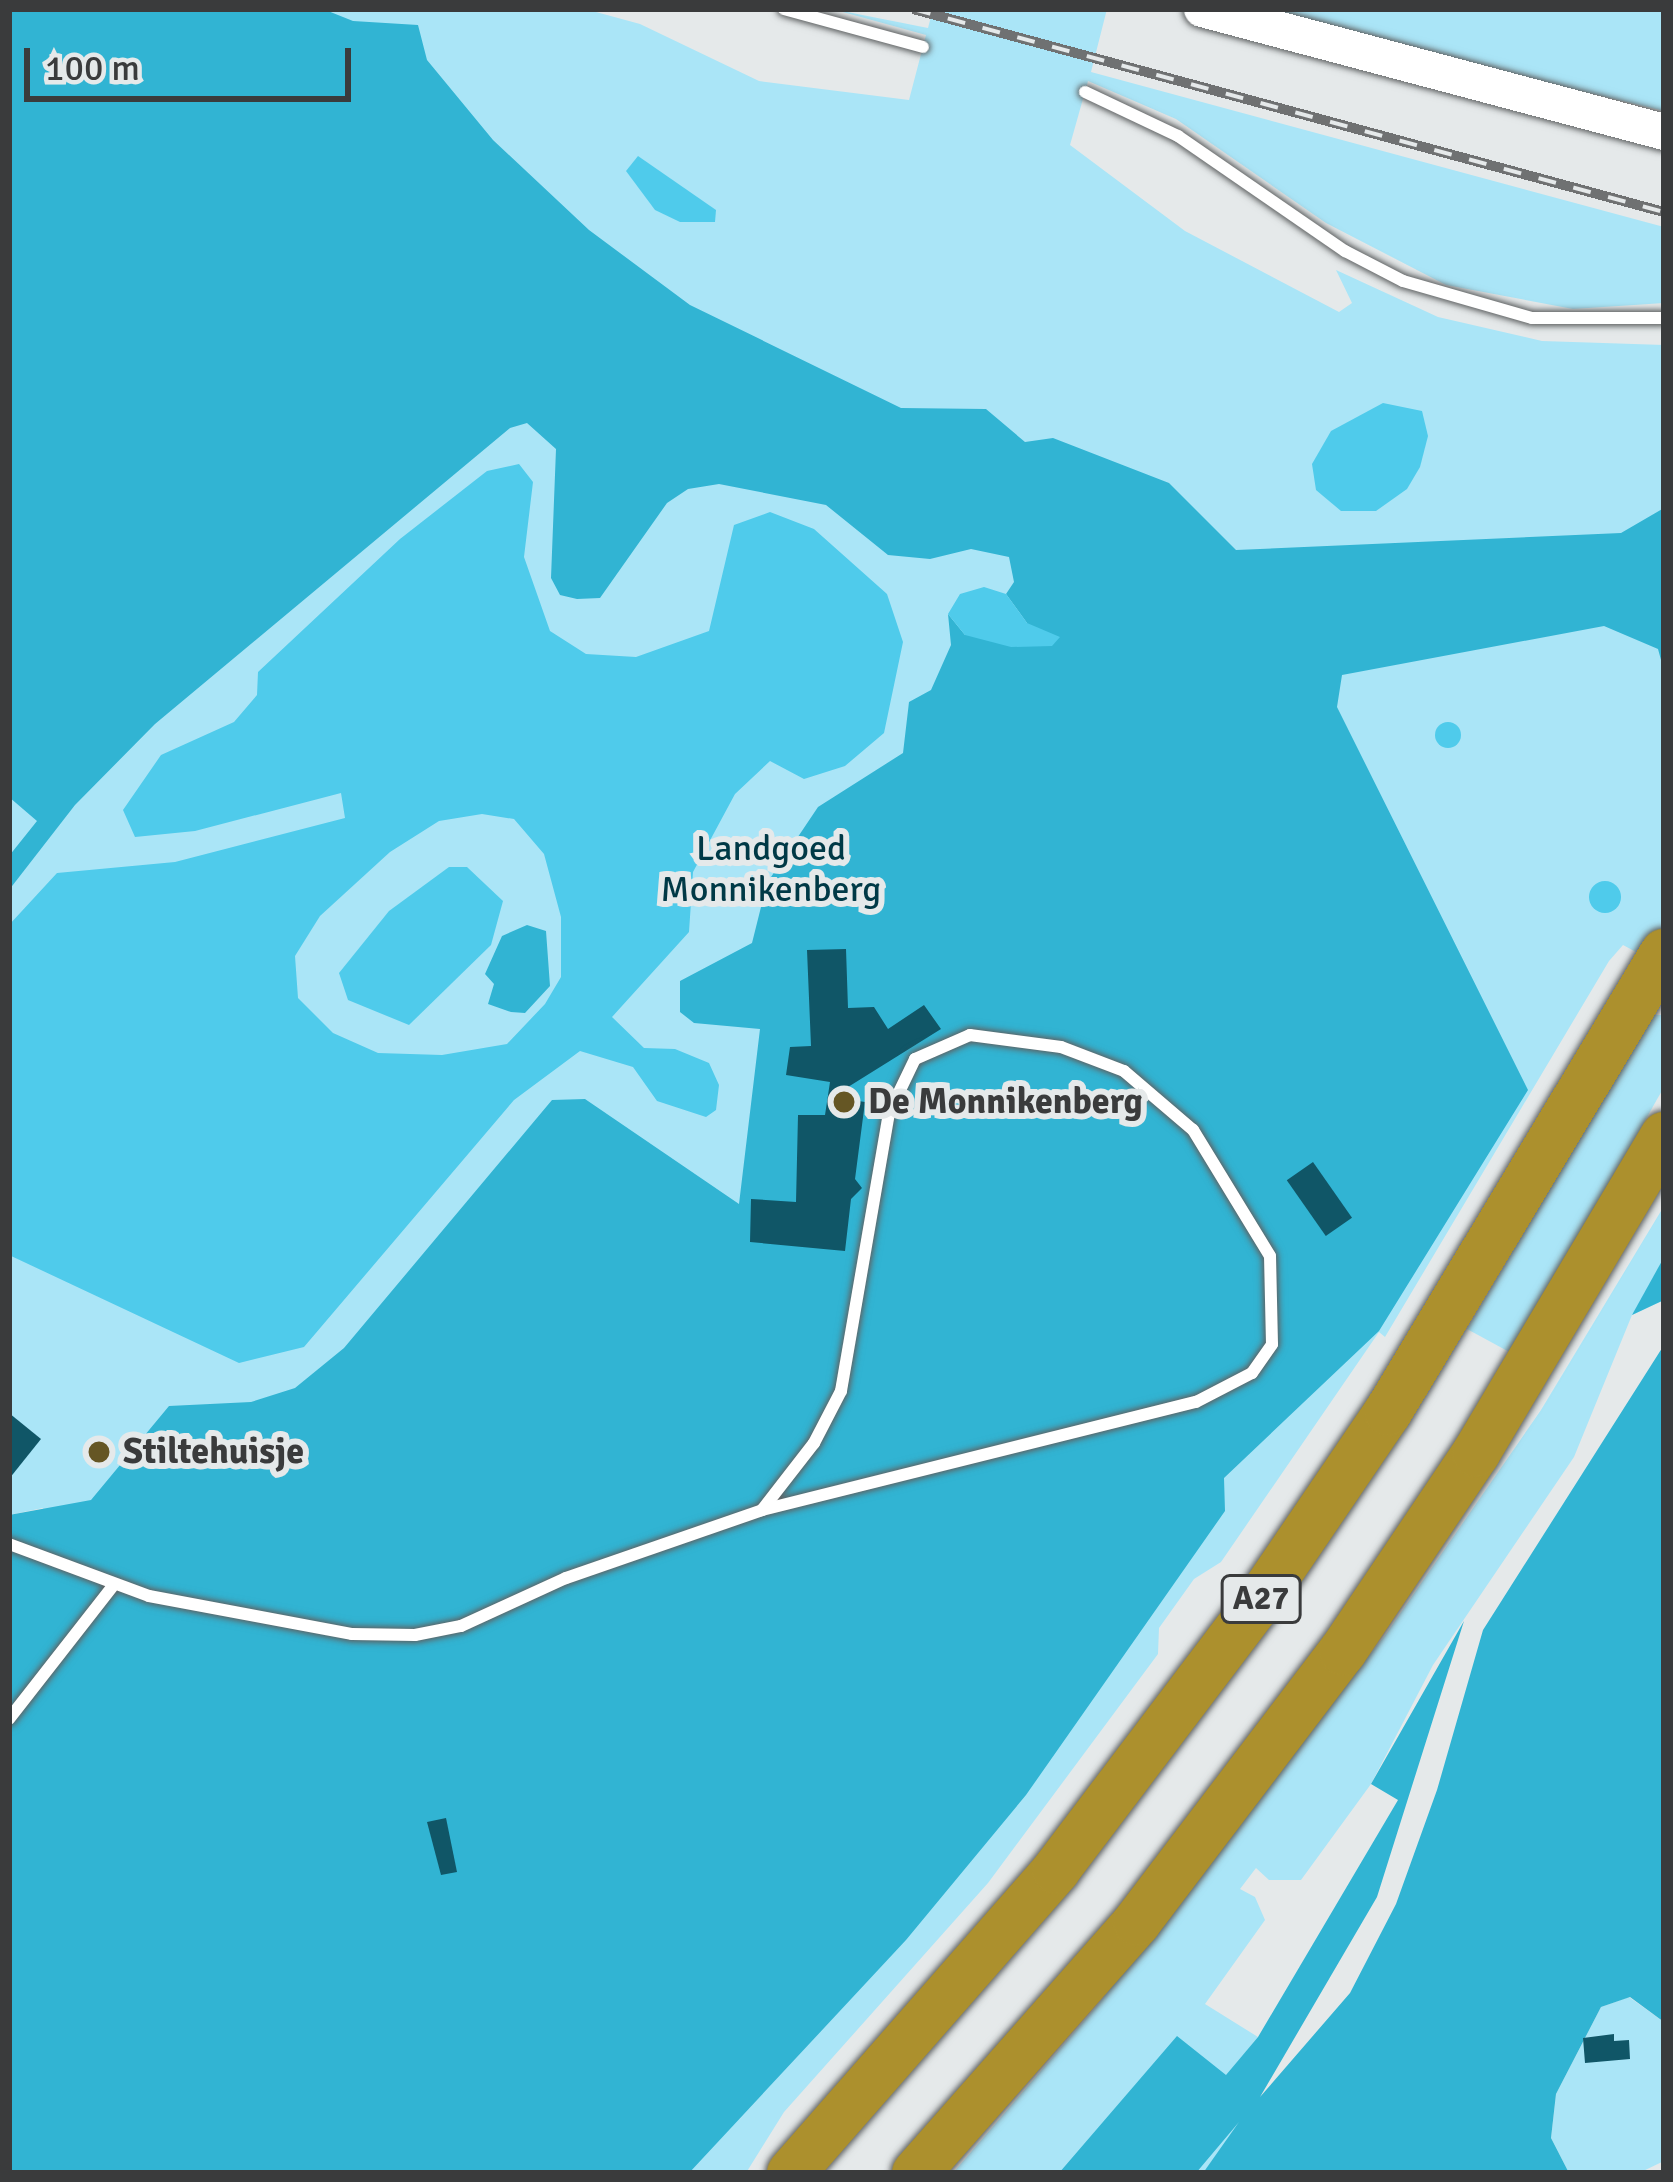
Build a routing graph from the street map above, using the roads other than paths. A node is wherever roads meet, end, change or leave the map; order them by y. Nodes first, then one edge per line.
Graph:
1 (784, 9) edge
2 (1202, 9) edge
3 (923, 47) dead end
4 (1085, 92) dead end
5 (1664, 131) edge
6 (1664, 318) edge
7 (1660, 961) edge
8 (1664, 1136) edge
9 (762, 1510) junction
10 (9, 1544) edge
11 (112, 1587) junction
12 (9, 1719) edge
13 (791, 2173) edge
14 (916, 2173) edge

1 - 3 lane
2 - 5 main road
4 - 6 lane
7 - 13 highway, A27
8 - 14 highway, A27
9 - 9 lane
9 - 11 lane
10 - 11 lane
11 - 12 lane

